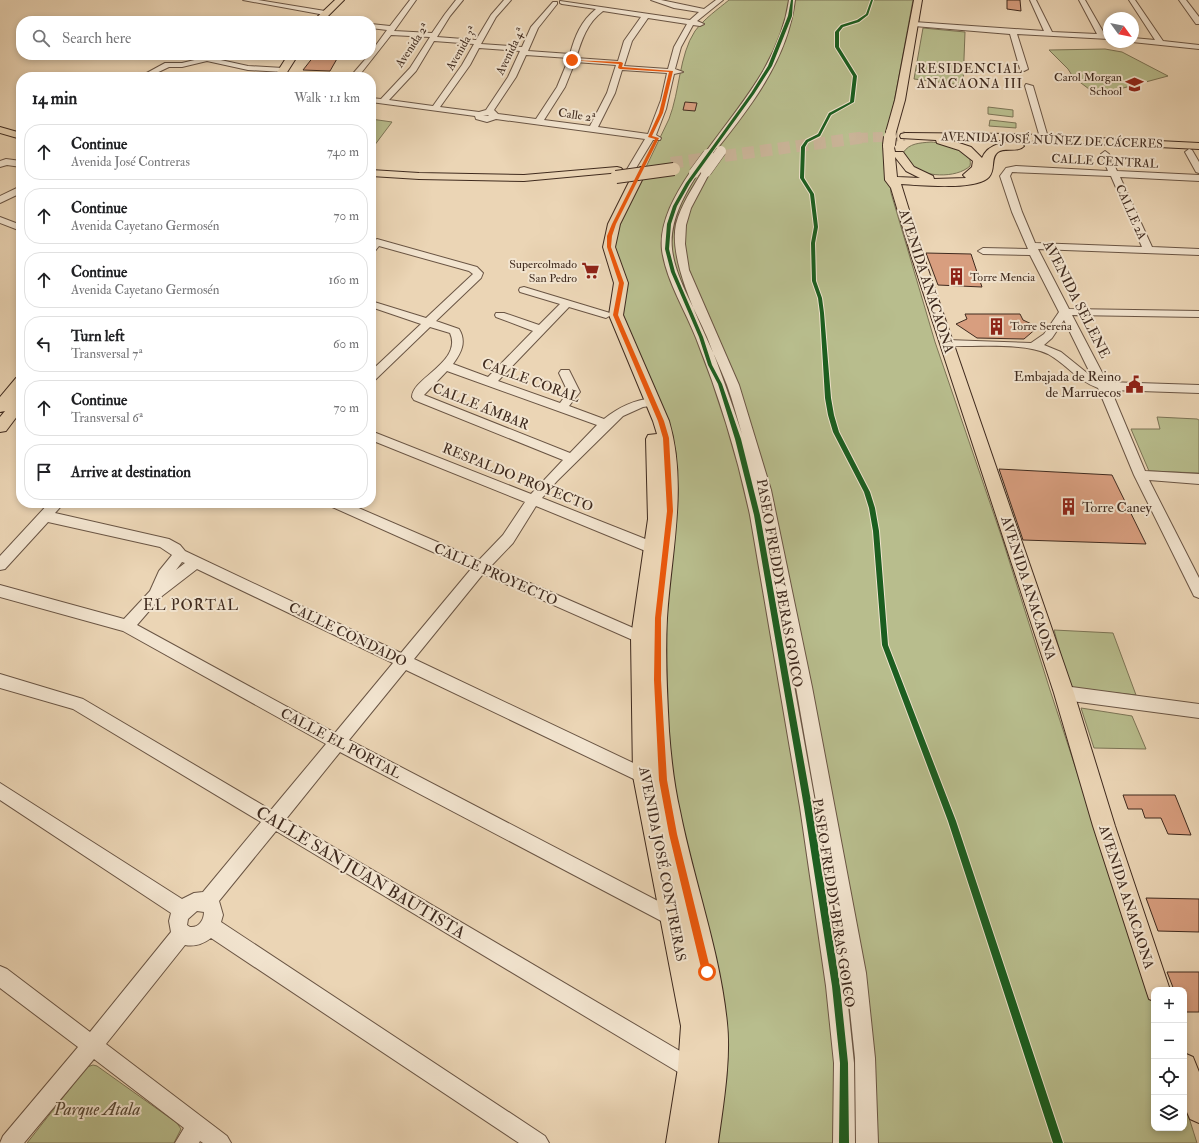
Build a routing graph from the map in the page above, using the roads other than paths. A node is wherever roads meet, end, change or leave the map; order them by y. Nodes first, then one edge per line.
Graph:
1 (246, 0) edge
2 (340, 0) edge
3 (349, 0) edge
4 (413, 0) edge
5 (460, 0) edge
6 (508, 0) edge
7 (654, 0) edge
8 (720, 0) edge
9 (728, 0) edge
10 (792, 0) edge
11 (800, 0) edge
12 (918, 0) edge
13 (1033, 0) edge
14 (1082, 0) edge
15 (1132, 0) edge
16 (1182, 0) edge
17 (555, 1) edge
18 (690, 5) edge
19 (602, 8) junction
20 (706, 11) junction
21 (646, 15) junction
22 (322, 16) edge
23 (328, 16) edge
24 (328, 16) edge
25 (1199, 22) edge
26 (696, 23) junction
27 (914, 24) junction
28 (376, 27) edge
29 (390, 30) junction
30 (1013, 32) junction
31 (1103, 32) edge
32 (1049, 34) junction
33 (1103, 36) edge
34 (434, 37) junction
35 (1139, 41) edge
36 (477, 44) junction
37 (1161, 44) junction
38 (1199, 47) edge
39 (376, 48) edge
40 (524, 51) junction
41 (572, 58) junction
42 (200, 60) edge
43 (215, 60) edge
44 (291, 60) edge
45 (299, 60) edge
46 (367, 60) edge
47 (621, 66) junction
48 (1024, 69) dead end
49 (153, 72) edge
50 (269, 72) edge
51 (285, 72) edge
52 (287, 72) edge
53 (358, 72) edge
54 (675, 72) junction
55 (1029, 86) dead end
56 (376, 101) edge
57 (383, 102) junction
58 (435, 108) junction
59 (492, 114) junction
60 (538, 122) junction
61 (0, 125) edge
62 (16, 129) edge
63 (593, 129) junction
64 (0, 130) edge
65 (1043, 134) junction
66 (16, 135) edge
67 (653, 137) junction
68 (898, 138) junction
69 (933, 140) junction
70 (1060, 146) junction
71 (1167, 146) junction
72 (1199, 146) edge
73 (1194, 153) edge
74 (1105, 154) dead end
75 (16, 163) edge
76 (0, 164) edge
77 (672, 166) tunnel mouth
78 (376, 170) edge
79 (1009, 170) joint
80 (1199, 170) edge
81 (626, 172) junction
82 (376, 173) edge
83 (700, 173) junction
84 (1114, 174) junction
85 (929, 178) junction
86 (1199, 178) edge
87 (415, 179) junction
88 (376, 180) edge
89 (896, 180) junction
90 (16, 192) edge
91 (0, 200) edge
92 (0, 220) edge
93 (16, 224) edge
94 (376, 247) edge
95 (1033, 249) junction
96 (1148, 249) junction
97 (983, 251) dead end
98 (1199, 252) edge
99 (524, 290) dead end
100 (566, 304) junction
101 (376, 306) edge
102 (1065, 312) junction
103 (1199, 314) edge
104 (500, 315) dead end
105 (606, 315) junction
106 (428, 322) junction
107 (541, 330) junction
108 (947, 343) junction
109 (1033, 346) junction
110 (446, 366) junction
111 (376, 372) edge
112 (565, 373) dead end
113 (491, 381) junction
114 (1103, 386) junction
115 (1199, 389) edge
116 (16, 395) edge
117 (647, 402) junction
118 (11, 408) edge
119 (562, 408) junction
120 (606, 424) junction
121 (0, 427) edge
122 (376, 437) edge
123 (573, 459) junction
124 (1140, 475) junction
125 (1199, 479) edge
126 (533, 501) junction
127 (52, 508) edge
128 (346, 508) edge
129 (46, 516) junction
130 (653, 548) junction
131 (180, 555) junction
132 (196, 562) junction
133 (0, 565) edge
134 (480, 568) junction
135 (1198, 590) edge
136 (0, 591) edge
137 (156, 594) junction
138 (126, 626) junction
139 (650, 641) junction
140 (781, 654) junction
141 (797, 654) junction
142 (404, 661) junction
143 (0, 681) edge
144 (1064, 693) junction
145 (1199, 711) edge
146 (337, 742) junction
147 (644, 776) junction
148 (663, 780) junction
149 (0, 791) edge
150 (274, 820) junction
151 (207, 902) junction
152 (183, 910) junction
153 (673, 918) junction
154 (210, 926) junction
155 (182, 934) junction
156 (0, 976) edge
157 (1157, 987) edge
158 (91, 1047) junction
159 (691, 1068) junction
160 (1187, 1075) edge
161 (713, 1084) junction
162 (1199, 1110) edge
163 (192, 1135) edge
164 (10, 1143) edge
165 (220, 1143) edge
166 (538, 1143) edge
167 (680, 1143) edge
168 (704, 1143) edge
169 (844, 1143) edge
170 (867, 1143) edge

1 - 22 street
2 - 23 main road
3 - 24 main road
4 - 29 street
5 - 34 street, Avenida 2ª
6 - 36 street, Avenida 3ª
7 - 18 street
8 - 20 street
9 - 26 street
10 - 83 street, PASEO FREDDY BERAS GOICO, bridge
11 - 83 street, PASEO FREDDY BERAS GOICO, bridge
12 - 27 main road, AVENIDA ANACAONA
13 - 32 street
14 - 31 street
15 - 37 street
16 - 25 street
17 - 19 street
17 - 40 street, Avenida 4ª
18 - 20 street
19 - 21 street
19 - 41 street
20 - 26 street
21 - 26 street
21 - 47 street
26 - 54 street
27 - 30 street
27 - 68 main road, AVENIDA ANACAONA
28 - 29 street
29 - 34 street
29 - 39 street
30 - 32 street
30 - 48 street
32 - 33 street
34 - 36 street
34 - 57 street, Avenida 2ª
35 - 37 street
36 - 40 street
36 - 58 street, Avenida 3ª
37 - 38 street
40 - 41 street
40 - 59 street, Avenida 4ª
41 - 47 street
41 - 60 street
42 - 49 street
43 - 50 street
44 - 51 main road
45 - 52 main road
46 - 53 street
47 - 54 street
47 - 63 street
54 - 67 street
55 - 65 street
56 - 57 street
57 - 58 street
58 - 59 street, Calle 2ª
59 - 60 street, Calle 2ª
60 - 63 street, Calle 2ª
61 - 62 main road
63 - 67 street, Calle 2ª
64 - 66 main road
65 - 68 main road
65 - 71 main road
67 - 81 street
68 - 69 main road, AVENIDA JOSÉ NÚÑEZ DE CÁCERES
68 - 71 main road, AVENIDA JOSÉ NÚÑEZ DE CÁCERES
68 - 85 main road
68 - 89 main road, AVENIDA ANACAONA
69 - 70 main road, AVENIDA JOSÉ NÚÑEZ DE CÁCERES
69 - 85 main road
70 - 71 main road, AVENIDA JOSÉ NÚÑEZ DE CÁCERES
70 - 89 main road
71 - 72 main road, AVENIDA JOSÉ NÚÑEZ DE CÁCERES
71 - 73 main road, AVENIDA JOSÉ NÚÑEZ DE CÁCERES
73 - 80 street
74 - 84 street, CALLE 2A
75 - 76 street
77 - 81 main road, bridge
78 - 87 main road
79 - 84 street, CALLE CENTRAL
79 - 95 street, AVENIDA SELENE
81 - 87 main road
81 - 105 main road, AVENIDA JOSÉ CONTRERAS
81 - 117 main road, AVENIDA JOSÉ CONTRERAS
82 - 87 main road
83 - 140 street, PASEO FREDDY BERAS GOICO
83 - 141 street, PASEO FREDDY BERAS GOICO
84 - 86 street, CALLE CENTRAL
84 - 96 street, CALLE 2A
85 - 89 main road
87 - 88 main road
89 - 108 main road, AVENIDA ANACAONA
90 - 91 street
92 - 93 street
94 - 106 street
95 - 96 street
95 - 97 street
95 - 102 street, AVENIDA SELENE
96 - 98 street
99 - 100 street
100 - 105 street
100 - 107 street
101 - 106 street
102 - 103 street
102 - 109 street
102 - 114 street, AVENIDA SELENE
104 - 107 street
105 - 117 main road, AVENIDA JOSÉ CONTRERAS
106 - 110 street
106 - 111 street
107 - 113 street
108 - 109 street
108 - 144 main road, AVENIDA ANACAONA
109 - 114 street
110 - 113 street, CALLE CORAL
110 - 123 street, CALLE ÁMBAR
112 - 119 street
113 - 119 street, CALLE CORAL
114 - 115 street
114 - 124 street, AVENIDA SELENE
116 - 118 main road
117 - 120 street
117 - 130 main road, AVENIDA JOSÉ CONTRERAS
117 - 139 main road, AVENIDA JOSÉ CONTRERAS
118 - 121 main road
119 - 120 street, CALLE CORAL
120 - 123 street
122 - 126 street, RESPALDO PROYECTO
123 - 126 street
124 - 125 street
124 - 135 street, AVENIDA SELENE
126 - 130 street, RESPALDO PROYECTO
126 - 134 street
127 - 129 street
128 - 134 street, CALLE PROYECTO
129 - 131 street, CALLE CONDADO
129 - 133 street
130 - 139 main road, AVENIDA JOSÉ CONTRERAS
131 - 132 street, CALLE CONDADO
131 - 137 street
132 - 137 street
132 - 142 street, CALLE CONDADO
134 - 139 street, CALLE PROYECTO
134 - 142 street
136 - 138 street, CALLE EL PORTAL
137 - 138 street
138 - 146 street, CALLE EL PORTAL
139 - 147 main road, AVENIDA JOSÉ CONTRERAS
139 - 148 main road, AVENIDA JOSÉ CONTRERAS
140 - 141 street
140 - 169 street, PASEO FREDDY BERAS GOICO
141 - 170 street, PASEO FREDDY BERAS GOICO
142 - 146 street
142 - 147 street, CALLE CONDADO
143 - 150 street, CALLE SAN JUAN BAUTISTA
144 - 145 street
144 - 157 main road, AVENIDA ANACAONA
146 - 150 street
146 - 153 street, CALLE EL PORTAL
147 - 148 street, CALLE CONDADO
147 - 153 main road, AVENIDA JOSÉ CONTRERAS
148 - 161 main road, AVENIDA JOSÉ CONTRERAS
149 - 152 street
150 - 151 street
150 - 159 street, CALLE SAN JUAN BAUTISTA
151 - 152 street
151 - 154 street
152 - 155 street
153 - 159 main road, AVENIDA JOSÉ CONTRERAS
154 - 155 street
154 - 166 street
155 - 158 street
156 - 158 street
158 - 163 street
158 - 164 street
159 - 161 street, CALLE SAN JUAN BAUTISTA
159 - 167 main road, AVENIDA JOSÉ CONTRERAS
160 - 162 main road
161 - 168 main road, AVENIDA JOSÉ CONTRERAS
163 - 165 street

